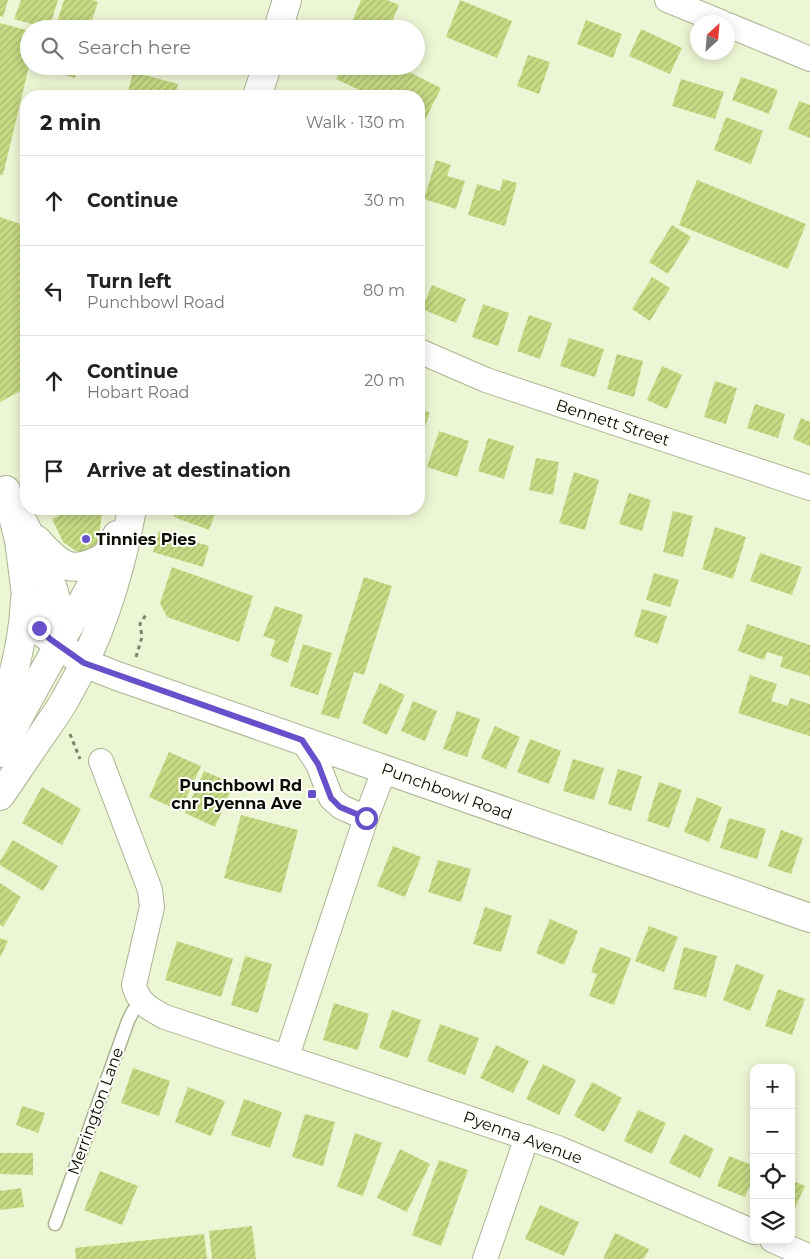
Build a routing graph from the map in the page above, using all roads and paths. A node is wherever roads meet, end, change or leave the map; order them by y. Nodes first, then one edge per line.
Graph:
1 (287, 0) edge
2 (667, 0) edge
3 (704, 15) edge
4 (281, 20) edge
5 (735, 28) edge
6 (810, 59) edge
7 (264, 75) edge
8 (260, 90) edge
9 (425, 354) edge
10 (3, 484) edge
11 (810, 488) edge
12 (125, 515) edge
13 (131, 515) edge
14 (25, 526) junction
15 (106, 556) junction
16 (26, 595) junction
17 (147, 613) dead end
18 (59, 646) junction
19 (135, 658) dead end
20 (84, 663) junction
21 (0, 715) edge
22 (68, 729) dead end
23 (40, 737) junction
24 (302, 740) junction
25 (0, 753) edge
26 (91, 761) joint
27 (384, 768) junction
28 (0, 796) edge
29 (366, 818) junction
30 (810, 918) edge
31 (142, 1002) junction
32 (287, 1056) junction
33 (527, 1137) junction
34 (54, 1224) dead end
35 (750, 1230) edge
36 (782, 1244) edge
37 (810, 1256) edge
38 (485, 1259) edge

1 - 4 main road
2 - 3 street
5 - 6 street
7 - 8 main road
9 - 11 street, Bennett Street
10 - 14 main road
10 - 16 main road
12 - 15 main road
13 - 20 main road
14 - 15 main road
14 - 18 main road
15 - 18 main road
16 - 18 main road, Punchbowl Road
16 - 21 main road
17 - 19 path
18 - 20 main road, Punchbowl Road
18 - 23 main road
18 - 25 main road
20 - 23 main road
20 - 24 main road, Punchbowl Road
22 - 26 path
23 - 28 main road
24 - 27 main road, Punchbowl Road
24 - 29 street
26 - 31 street
27 - 29 street
27 - 30 main road, Punchbowl Road
29 - 32 street
31 - 32 street, Pyenna Avenue
31 - 34 lane, Merrington Lane
32 - 33 street, Pyenna Avenue
33 - 35 street, Pyenna Avenue
33 - 38 street
36 - 37 street

